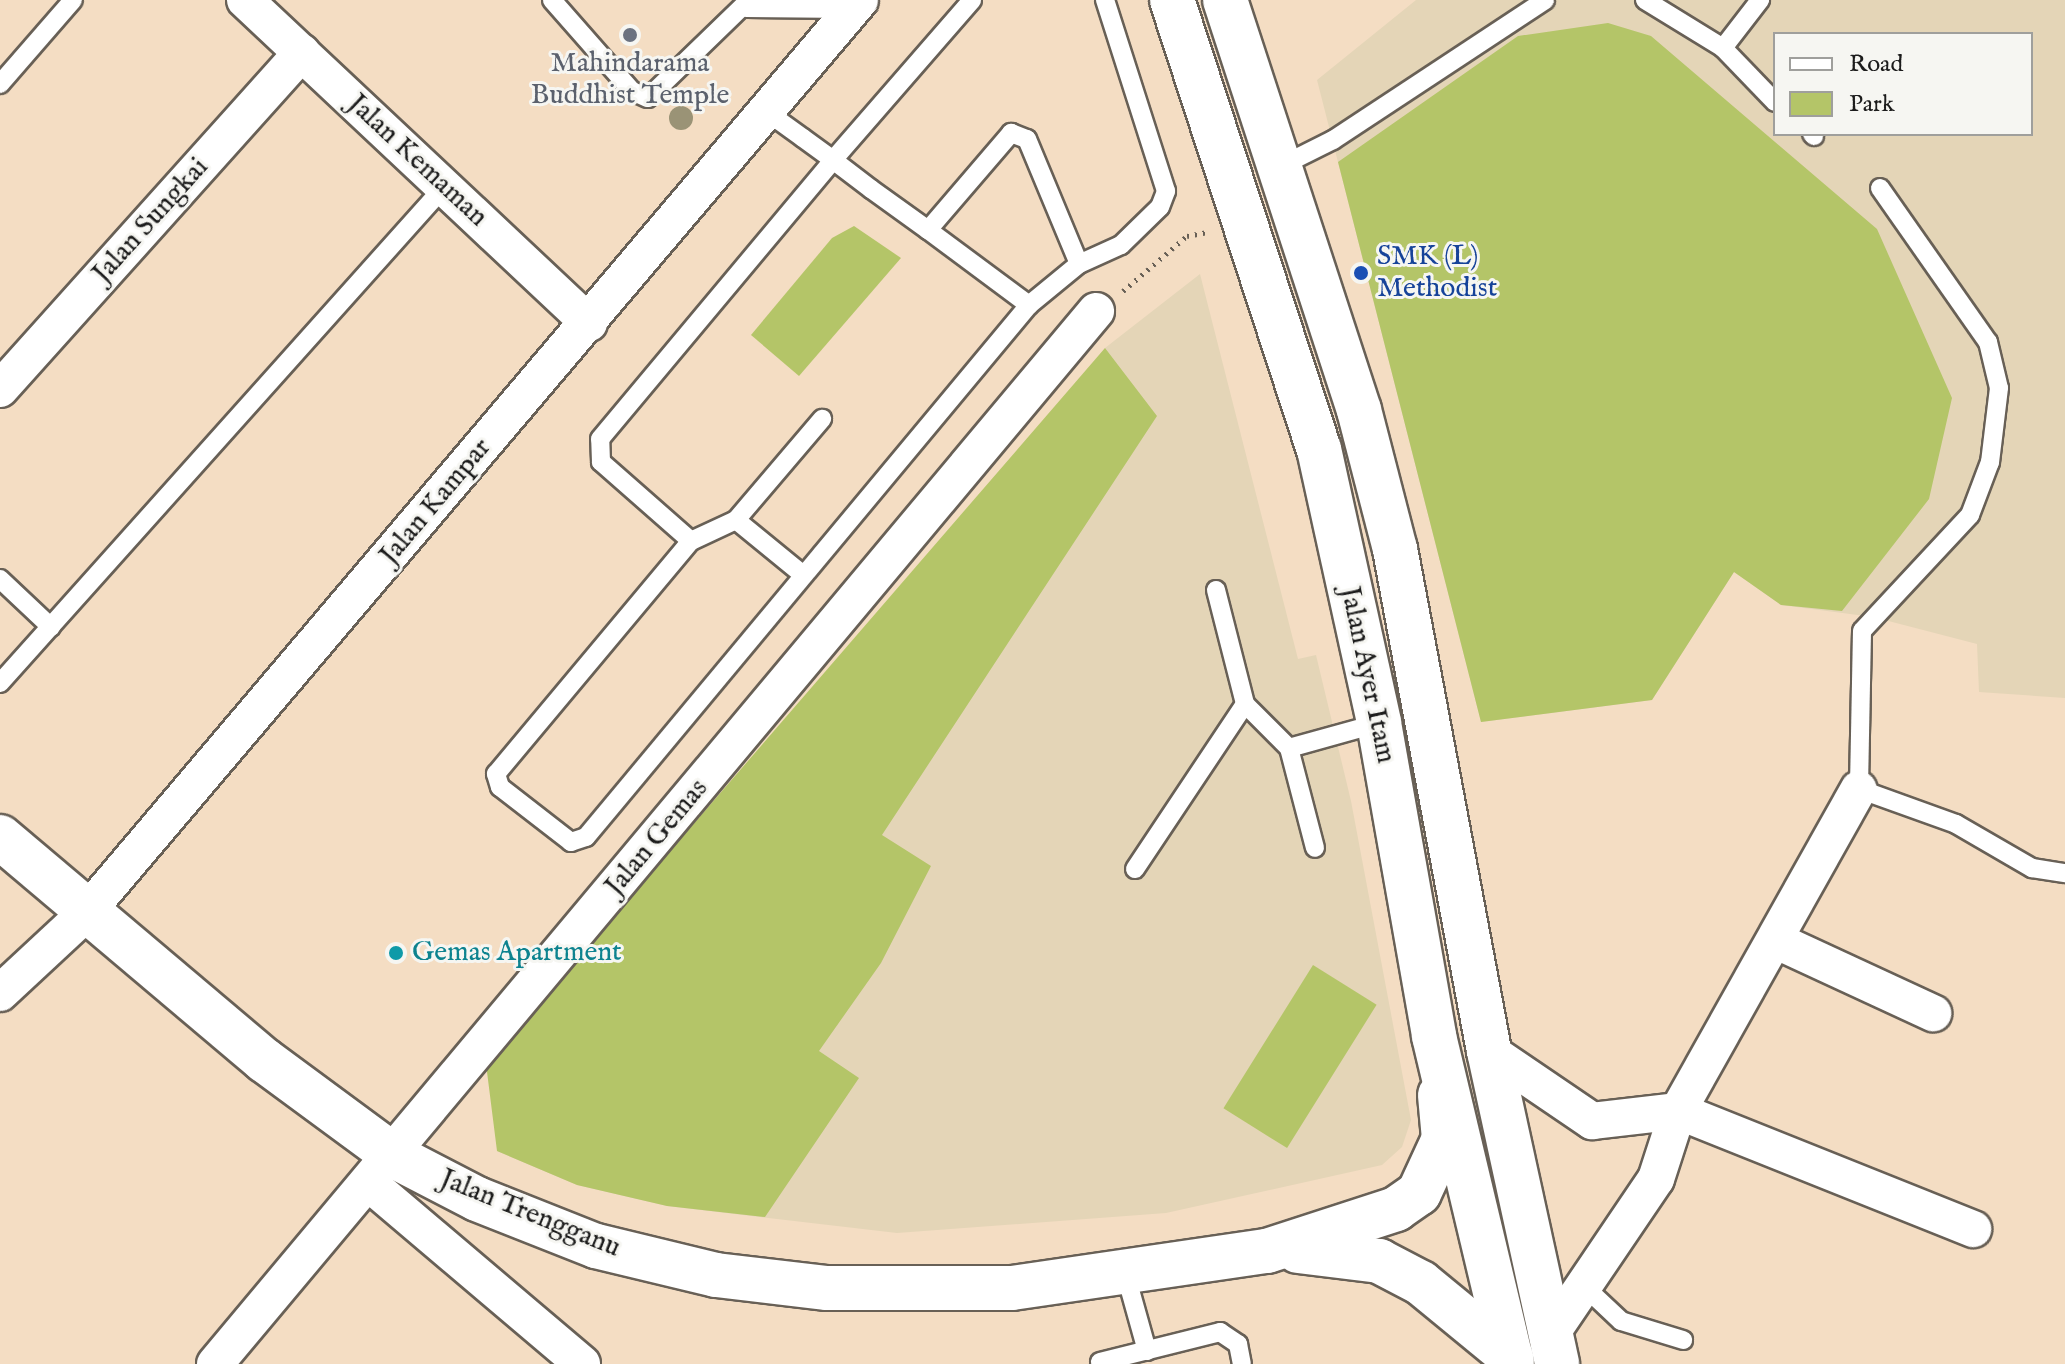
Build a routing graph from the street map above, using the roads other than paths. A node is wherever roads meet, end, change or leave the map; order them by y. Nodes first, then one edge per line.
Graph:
1 (73, 0) edge
2 (245, 0) edge
3 (552, 0) edge
4 (972, 0) edge
5 (1105, 0) edge
6 (1172, 0) edge
7 (1225, 0) edge
8 (1545, 0) edge
9 (1645, 0) edge
10 (1760, 0) edge
11 (748, 4) edge
12 (856, 4) edge
13 (1723, 48) junction
14 (302, 53) junction
15 (0, 84) edge
16 (1773, 100) edge
17 (767, 112) junction
18 (833, 160) junction
19 (1279, 167) junction
20 (444, 187) junction
21 (1880, 188) dead end
22 (928, 230) junction
23 (1079, 264) junction
24 (1029, 305) junction
25 (1096, 311) road end
26 (589, 323) junction
27 (0, 389) edge
28 (822, 419) dead end
29 (736, 520) junction
30 (691, 541) junction
31 (802, 574) junction
32 (0, 579) edge
33 (1216, 590) dead end
34 (51, 627) junction
35 (0, 683) edge
36 (1245, 704) junction
37 (1379, 723) junction
38 (1289, 748) junction
39 (1859, 789) junction
40 (0, 837) edge
41 (1315, 848) dead end
42 (1135, 869) dead end
43 (2065, 873) edge
44 (85, 914) junction
45 (1779, 942) junction
46 (0, 993) edge
47 (1933, 1013) dead end
48 (1434, 1036) junction
49 (1489, 1051) junction
50 (1678, 1111) junction
51 (382, 1170) junction
52 (1973, 1229) dead end
53 (1267, 1251) junction
54 (1125, 1272) junction
55 (1586, 1288) junction
56 (1683, 1340) dead end
57 (1554, 1349) edge
58 (1147, 1351) junction
59 (1511, 1360) edge
60 (1100, 1362) dead end
61 (215, 1364) edge
62 (582, 1364) edge
63 (1242, 1364) edge

1 - 15 lane
2 - 14 street, Jalan Kemaman
3 - 11 lane
4 - 18 lane
5 - 23 lane
6 - 37 main road, Jalan Ayer Itam
7 - 19 main road, Jalan Ayer Itam
8 - 19 lane
9 - 13 lane
10 - 13 lane
11 - 12 lane
12 - 17 street, Jalan Kampar
13 - 16 lane
14 - 20 street, Jalan Kemaman
14 - 27 street, Jalan Sungkai
17 - 18 lane
17 - 26 street, Jalan Kampar
18 - 22 lane
18 - 30 lane
19 - 49 main road, Jalan Ayer Itam
20 - 26 street, Jalan Kemaman
20 - 34 lane
21 - 39 lane
22 - 23 lane
22 - 24 lane
23 - 24 lane
24 - 31 lane
25 - 51 street, Jalan Gemas
26 - 44 street, Jalan Kampar
28 - 29 lane
29 - 30 lane
29 - 31 lane
30 - 31 lane
32 - 34 lane
33 - 36 lane
34 - 35 lane
36 - 38 lane
36 - 42 lane
37 - 38 lane
37 - 48 main road, Jalan Ayer Itam
38 - 41 lane
39 - 43 lane
39 - 45 street
40 - 44 main road, Jalan Trengganu
44 - 46 street, Jalan Kampar
44 - 51 main road, Jalan Trengganu
45 - 47 street
45 - 50 street
48 - 53 main road, Jalan Trengganu
48 - 59 main road, Jalan Ayer Itam
49 - 50 street
49 - 57 main road, Jalan Ayer Itam
50 - 52 street
50 - 55 street
51 - 54 main road, Jalan Trengganu
51 - 61 street, Jalan Gemas
51 - 62 street
53 - 54 main road, Jalan Trengganu
53 - 59 main road, Jalan Trengganu
54 - 58 lane
55 - 56 lane
55 - 57 street
58 - 60 lane
58 - 63 lane

